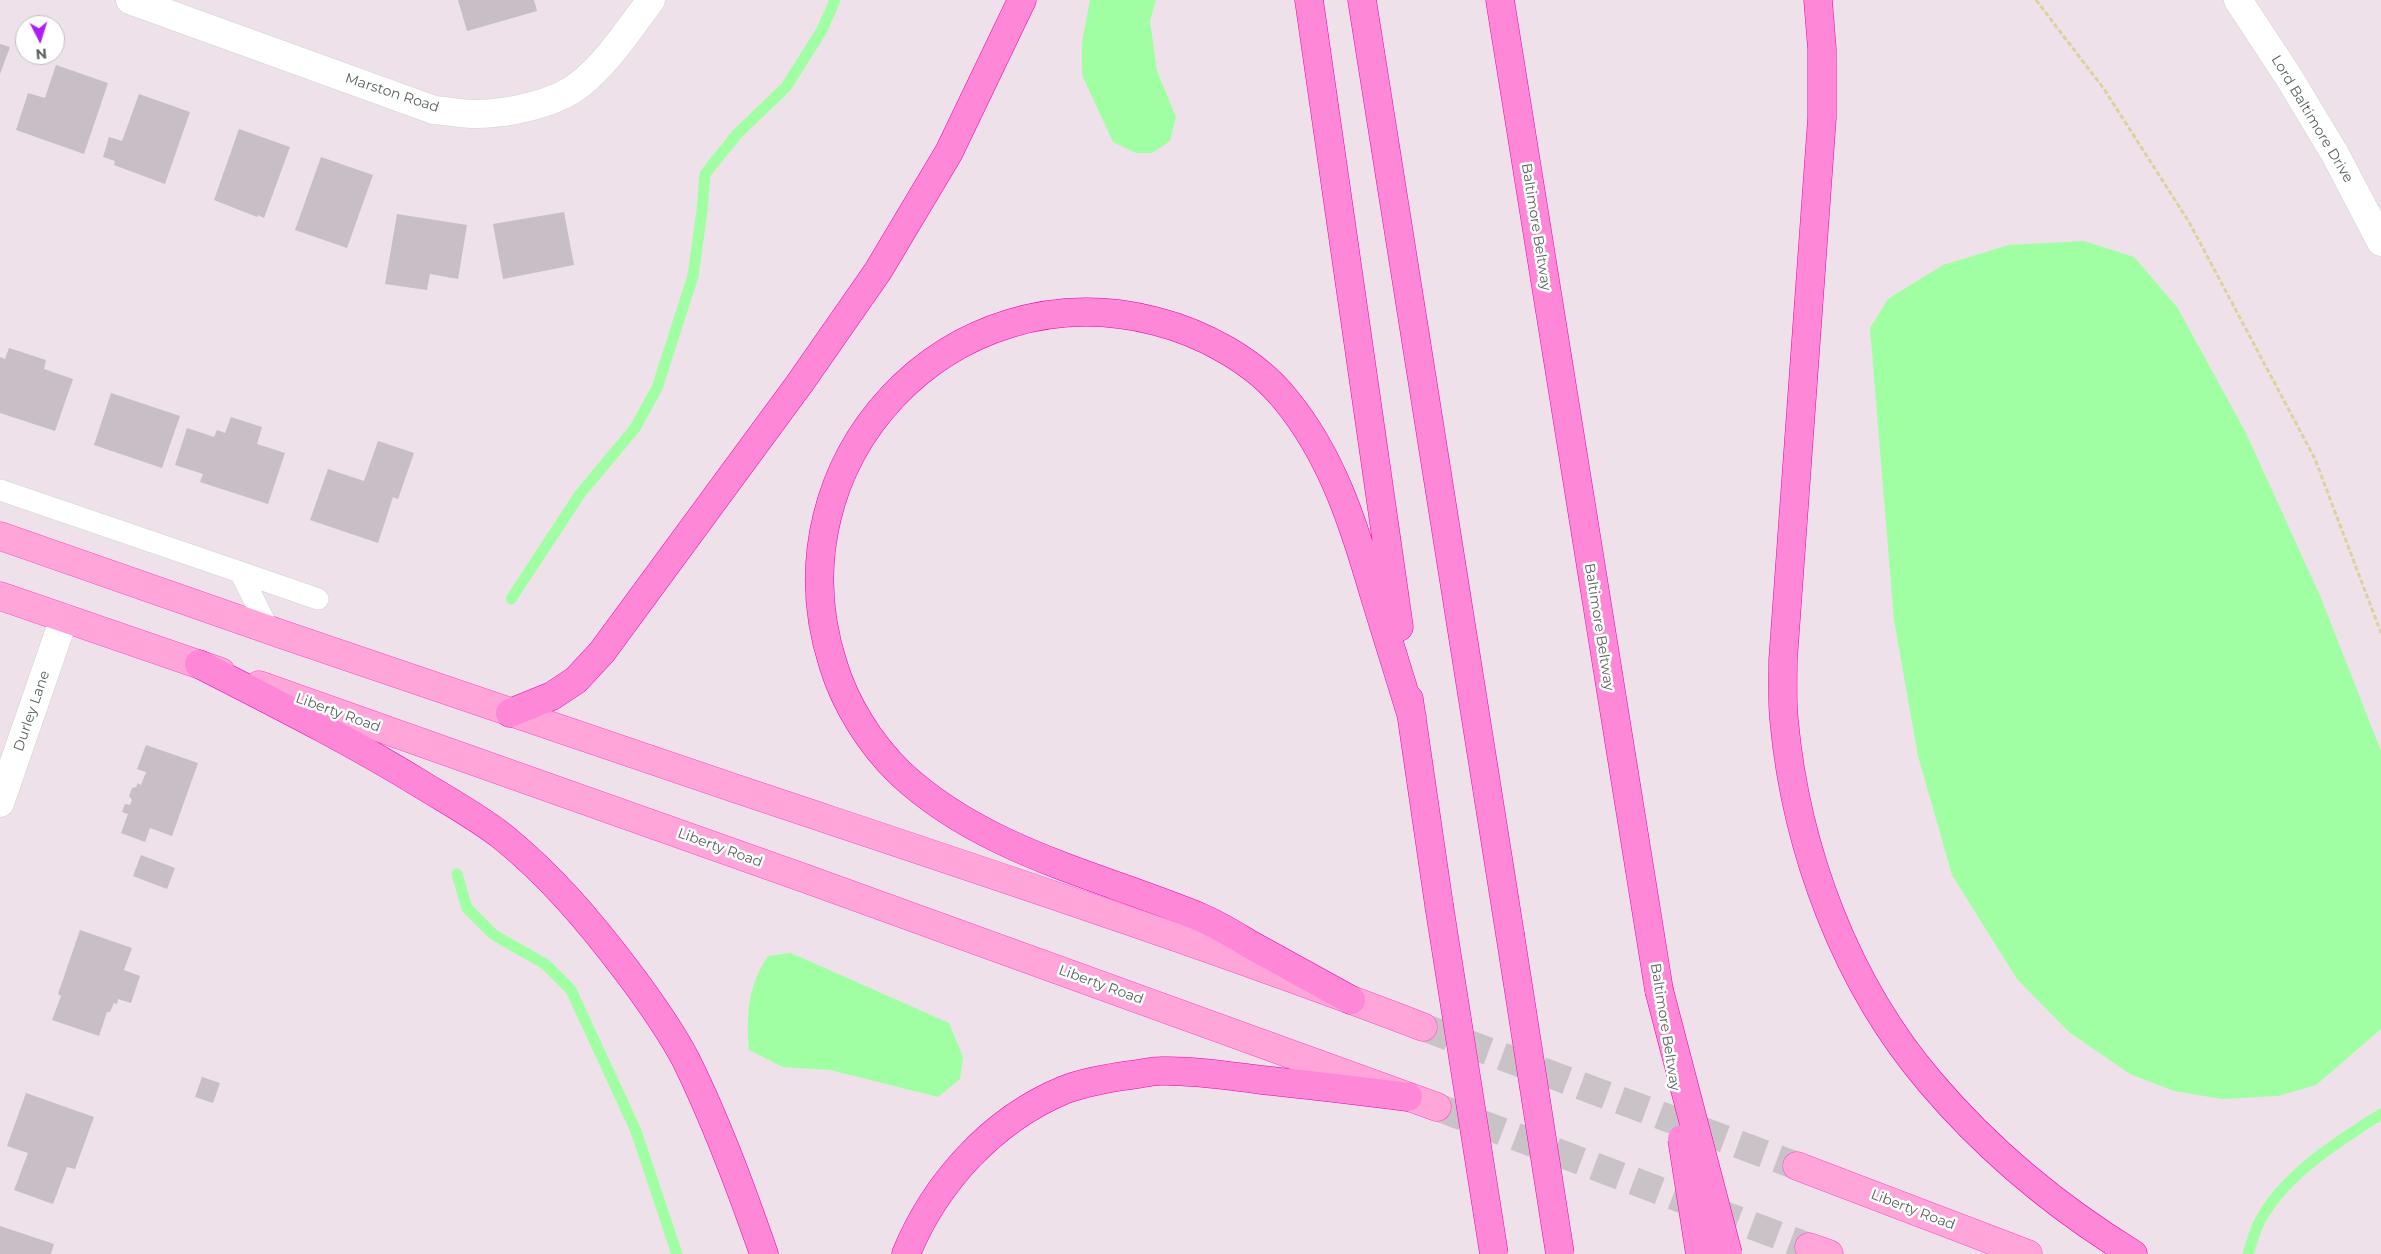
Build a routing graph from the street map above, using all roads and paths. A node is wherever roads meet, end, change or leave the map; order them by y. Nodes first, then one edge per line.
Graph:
1 (130, 0) edge
2 (651, 0) edge
3 (1022, 0) edge
4 (1309, 0) edge
5 (1362, 0) edge
6 (1500, 0) edge
7 (1818, 0) edge
8 (2036, 0) edge
9 (2238, 0) edge
10 (2381, 242) edge
11 (0, 490) edge
12 (0, 536) edge
13 (240, 572) junction
14 (0, 596) edge
15 (318, 599) dead end
16 (64, 618) junction
17 (269, 630) junction
18 (2381, 633) edge
19 (199, 664) junction
20 (510, 713) junction
21 (1412, 717) junction
22 (0, 803) edge
23 (1659, 990) junction
24 (1351, 1000) junction
25 (1423, 1027) tunnel mouth
26 (1408, 1097) junction
27 (1437, 1107) tunnel mouth
28 (1797, 1166) tunnel mouth
29 (764, 1254) edge
30 (906, 1254) edge
31 (1494, 1254) edge
32 (1560, 1254) edge
33 (1700, 1254) edge
34 (1728, 1254) edge
35 (2028, 1254) edge
36 (2133, 1254) edge

1 - 2 street, Marston Road
3 - 20 highway
4 - 21 highway
5 - 32 highway, bridge
6 - 23 highway, Baltimore Beltway
7 - 36 highway
8 - 18 path
9 - 10 street, Lord Baltimore Drive
11 - 13 lane
12 - 17 main road
13 - 15 lane
13 - 17 lane
14 - 16 main road, Liberty Road
16 - 19 main road, Liberty Road
16 - 22 street, Durley Lane
17 - 20 main road
19 - 26 main road, Liberty Road
19 - 29 highway
20 - 24 main road
21 - 24 highway
21 - 31 highway, bridge
23 - 33 highway, Baltimore Beltway, bridge
23 - 34 highway, bridge
24 - 25 main road
26 - 27 main road, Liberty Road
26 - 30 highway
28 - 35 main road, Liberty Road

